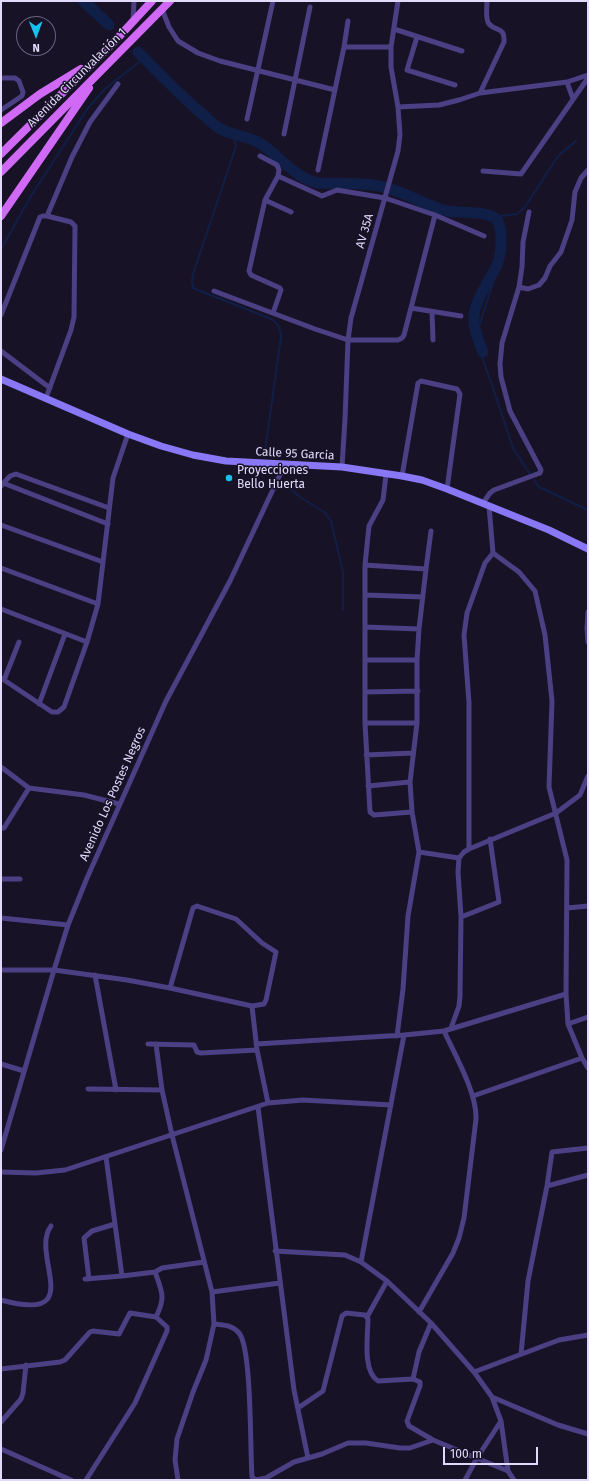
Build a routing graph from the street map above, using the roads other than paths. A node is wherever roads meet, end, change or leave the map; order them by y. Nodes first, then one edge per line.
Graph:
1 (134, 1) edge
2 (152, 1) edge
3 (170, 1) edge
4 (273, 1) edge
5 (398, 1) edge
6 (487, 1) edge
7 (310, 7) dead end
8 (162, 10) junction
9 (348, 21) dead end
10 (132, 22) junction
11 (394, 29) junction
12 (417, 37) junction
13 (344, 47) junction
14 (391, 47) junction
15 (462, 51) dead end
16 (92, 62) junction
17 (258, 70) junction
18 (101, 71) junction
19 (588, 75) edge
20 (1, 78) edge
21 (588, 78) edge
22 (296, 80) junction
23 (567, 82) junction
24 (118, 84) dead end
25 (455, 85) dead end
26 (335, 90) junction
27 (480, 93) junction
28 (573, 99) junction
29 (398, 107) junction
30 (1, 110) edge
31 (247, 119) dead end
32 (1, 123) edge
33 (284, 134) dead end
34 (1, 154) edge
35 (260, 156) dead end
36 (318, 170) dead end
37 (588, 170) edge
38 (483, 171) dead end
39 (1, 172) edge
40 (278, 176) junction
41 (386, 195) junction
42 (265, 200) junction
43 (291, 212) dead end
44 (529, 212) dead end
45 (435, 215) junction
46 (1, 216) edge
47 (47, 216) junction
48 (484, 236) dead end
49 (519, 287) junction
50 (214, 291) dead end
51 (411, 308) junction
52 (432, 312) junction
53 (273, 313) junction
54 (1, 315) edge
55 (461, 316) dead end
56 (348, 340) junction
57 (433, 340) dead end
58 (1, 351) edge
59 (1, 379) edge
60 (50, 388) junction
61 (46, 398) junction
62 (128, 434) junction
63 (286, 464) junction
64 (342, 468) junction
65 (386, 475) junction
66 (402, 476) junction
67 (2, 484) edge
68 (447, 489) junction
69 (486, 505) junction
70 (109, 508) junction
71 (108, 524) junction
72 (1, 525) edge
73 (431, 531) dead end
74 (588, 550) edge
75 (493, 552) junction
76 (104, 562) junction
77 (365, 565) junction
78 (1, 568) edge
79 (426, 569) junction
80 (365, 595) junction
81 (423, 597) junction
82 (98, 604) junction
83 (1, 609) edge
84 (588, 612) edge
85 (365, 627) junction
86 (419, 629) junction
87 (65, 634) junction
88 (588, 639) edge
89 (19, 642) dead end
90 (87, 642) junction
91 (588, 642) edge
92 (366, 660) junction
93 (417, 660) junction
94 (2, 679) edge
95 (418, 691) junction
96 (366, 692) junction
97 (39, 704) junction
98 (365, 723) junction
99 (417, 723) junction
100 (413, 753) junction
101 (366, 755) junction
102 (1, 767) edge
103 (588, 776) edge
104 (410, 782) junction
105 (368, 786) junction
106 (29, 788) junction
107 (119, 804) junction
108 (412, 812) junction
109 (556, 813) junction
110 (1, 828) edge
111 (490, 839) junction
112 (468, 849) junction
113 (419, 852) junction
114 (459, 858) junction
115 (1, 879) edge
116 (20, 880) dead end
117 (588, 906) edge
118 (567, 908) junction
119 (461, 916) junction
120 (1, 918) edge
121 (68, 925) junction
122 (1, 970) edge
123 (54, 970) junction
124 (95, 975) junction
125 (170, 988) junction
126 (566, 994) junction
127 (252, 1006) junction
128 (588, 1017) edge
129 (568, 1024) junction
130 (451, 1028) junction
131 (444, 1031) junction
132 (404, 1035) junction
133 (397, 1036) junction
134 (148, 1044) dead end
135 (156, 1044) junction
136 (256, 1044) junction
137 (257, 1050) junction
138 (582, 1058) junction
139 (1, 1064) edge
140 (588, 1068) edge
141 (24, 1071) junction
142 (88, 1089) dead end
143 (116, 1090) junction
144 (162, 1090) junction
145 (473, 1096) junction
146 (268, 1103) junction
147 (391, 1105) junction
148 (258, 1107) junction
149 (172, 1135) junction
150 (3, 1136) edge
151 (588, 1148) edge
152 (1, 1150) edge
153 (106, 1157) junction
154 (1, 1172) edge
155 (588, 1175) edge
156 (547, 1186) junction
157 (115, 1224) junction
158 (51, 1226) dead end
159 (275, 1251) junction
160 (204, 1262) junction
161 (361, 1262) junction
162 (155, 1272) junction
163 (122, 1276) junction
164 (387, 1282) junction
165 (280, 1283) junction
166 (212, 1292) junction
167 (1, 1300) edge
168 (419, 1312) junction
169 (156, 1317) junction
170 (367, 1317) junction
171 (431, 1323) junction
172 (214, 1324) junction
173 (588, 1335) edge
174 (521, 1354) junction
175 (26, 1366) junction
176 (1, 1369) edge
177 (474, 1372) junction
178 (413, 1379) junction
179 (492, 1397) junction
180 (298, 1408) junction
181 (501, 1421) junction
182 (1, 1422) edge
183 (588, 1434) edge
184 (433, 1440) junction
185 (1, 1449) edge
186 (308, 1458) junction
187 (477, 1458) junction
188 (508, 1471) junction
189 (71, 1480) edge
190 (86, 1480) edge
191 (178, 1480) edge
192 (256, 1480) edge
193 (465, 1480) edge
194 (514, 1480) edge

1 - 10 street
2 - 10 main road, Avenida Circunvalación 1
3 - 8 main road, Avenida Circunvalación 1
4 - 17 street
5 - 11 street, AV 35A
6 - 27 street
7 - 22 street
8 - 17 street
8 - 18 main road, Avenida Circunvalación 1
9 - 13 street
10 - 16 main road, Avenida Circunvalación 1
11 - 12 street
11 - 14 street, AV 35A
12 - 15 street
12 - 25 street
13 - 14 street
13 - 26 street
14 - 29 street, AV 35A
16 - 32 main road
16 - 34 main road, Avenida Circunvalación 1
17 - 22 street
17 - 31 street
18 - 39 main road, Avenida Circunvalación 1
18 - 46 main road
19 - 23 street
20 - 30 street
21 - 28 street
22 - 26 street
22 - 33 street
23 - 27 street
23 - 28 street
24 - 47 street
26 - 36 street
27 - 29 street
28 - 38 street
29 - 41 street, AV 35A
35 - 40 street
37 - 49 street
40 - 41 street
40 - 42 street
41 - 45 street
41 - 56 street, AV 35A
42 - 43 street
42 - 53 street
44 - 49 street
45 - 48 street
45 - 51 street
47 - 54 street
47 - 60 street
49 - 69 street
50 - 53 street
51 - 52 street
51 - 56 street
52 - 55 street
52 - 57 street
53 - 56 street
56 - 64 street, AV 35A
58 - 60 street
59 - 61 street, Calle 95 Garcia
60 - 61 street
61 - 62 street, Calle 95 Garcia
62 - 63 street, Calle 95 Garcia
62 - 70 street
63 - 64 street, Calle 95 Garcia
63 - 107 street, Avenido Los Postes Negros
64 - 65 street, Calle 95 Garcia
65 - 66 street, Calle 95 Garcia
65 - 77 street
66 - 68 street, Calle 95 Garcia
66 - 68 street
67 - 70 street
67 - 71 street
68 - 69 street, Calle 95 Garcia
69 - 74 street, Calle 95 Garcia
69 - 75 street
70 - 71 street
71 - 76 street
72 - 76 street
73 - 79 street
75 - 109 street
75 - 112 street
76 - 82 street
77 - 79 street
77 - 80 street
78 - 82 street
79 - 81 street
80 - 81 street
80 - 85 street
81 - 86 street
82 - 90 street
83 - 87 street
84 - 88 street
85 - 86 street
85 - 92 street
86 - 93 street
87 - 90 street
87 - 97 street
88 - 91 street
89 - 94 street
90 - 97 street
92 - 93 street
92 - 96 street
93 - 95 street
94 - 97 street
95 - 96 street
95 - 99 street
96 - 98 street
98 - 99 street
98 - 101 street
99 - 100 street
100 - 101 street
100 - 104 street
101 - 105 street
102 - 106 street
103 - 109 street
104 - 105 street
104 - 108 street
105 - 108 street
106 - 107 street
106 - 110 street
107 - 121 street, Avenido Los Postes Negros
108 - 113 street
109 - 111 street
109 - 118 street
111 - 112 street
111 - 119 street
112 - 114 street
113 - 114 street
113 - 133 street
114 - 119 street
115 - 116 street
117 - 118 street
118 - 126 street
119 - 130 street
120 - 121 street
121 - 123 street, Avenido Los Postes Negros
122 - 123 street
123 - 124 street
123 - 141 street, Avenido Los Postes Negros
124 - 125 street
124 - 143 street
125 - 127 street
125 - 127 street
126 - 129 street
126 - 130 street
127 - 136 street
128 - 129 street
129 - 138 street
130 - 131 street
131 - 132 street
131 - 145 street
132 - 133 street
132 - 147 street
133 - 136 street
134 - 135 street
135 - 137 street
135 - 144 street
136 - 137 street
137 - 146 street
138 - 140 street
138 - 145 street
139 - 141 street
141 - 150 street, Avenido Los Postes Negros
142 - 143 street
143 - 144 street
144 - 149 street
145 - 168 street
146 - 147 street
146 - 148 street
147 - 161 street
148 - 149 street
148 - 159 street
149 - 153 street
149 - 160 street
150 - 152 street, Avenido Los Postes Negros
151 - 156 street
153 - 154 street
153 - 157 street
155 - 156 street
156 - 174 street
157 - 163 street
157 - 163 street
158 - 167 street
159 - 161 street
159 - 165 street
160 - 162 street
160 - 166 street
161 - 164 street
162 - 163 street
162 - 169 street
164 - 168 street
164 - 170 street
165 - 166 street
165 - 180 street
166 - 172 street
168 - 171 street
169 - 175 street
169 - 190 street
170 - 178 street
170 - 180 street
171 - 177 street
171 - 178 street
172 - 191 street
172 - 192 street
173 - 174 street
174 - 177 street
175 - 176 street
175 - 182 street
177 - 179 street
178 - 184 street
179 - 181 street
179 - 183 street
180 - 186 street
181 - 187 street
181 - 188 street
184 - 186 street
184 - 187 street
185 - 189 street
186 - 192 street
187 - 188 street
187 - 193 street
188 - 194 street

